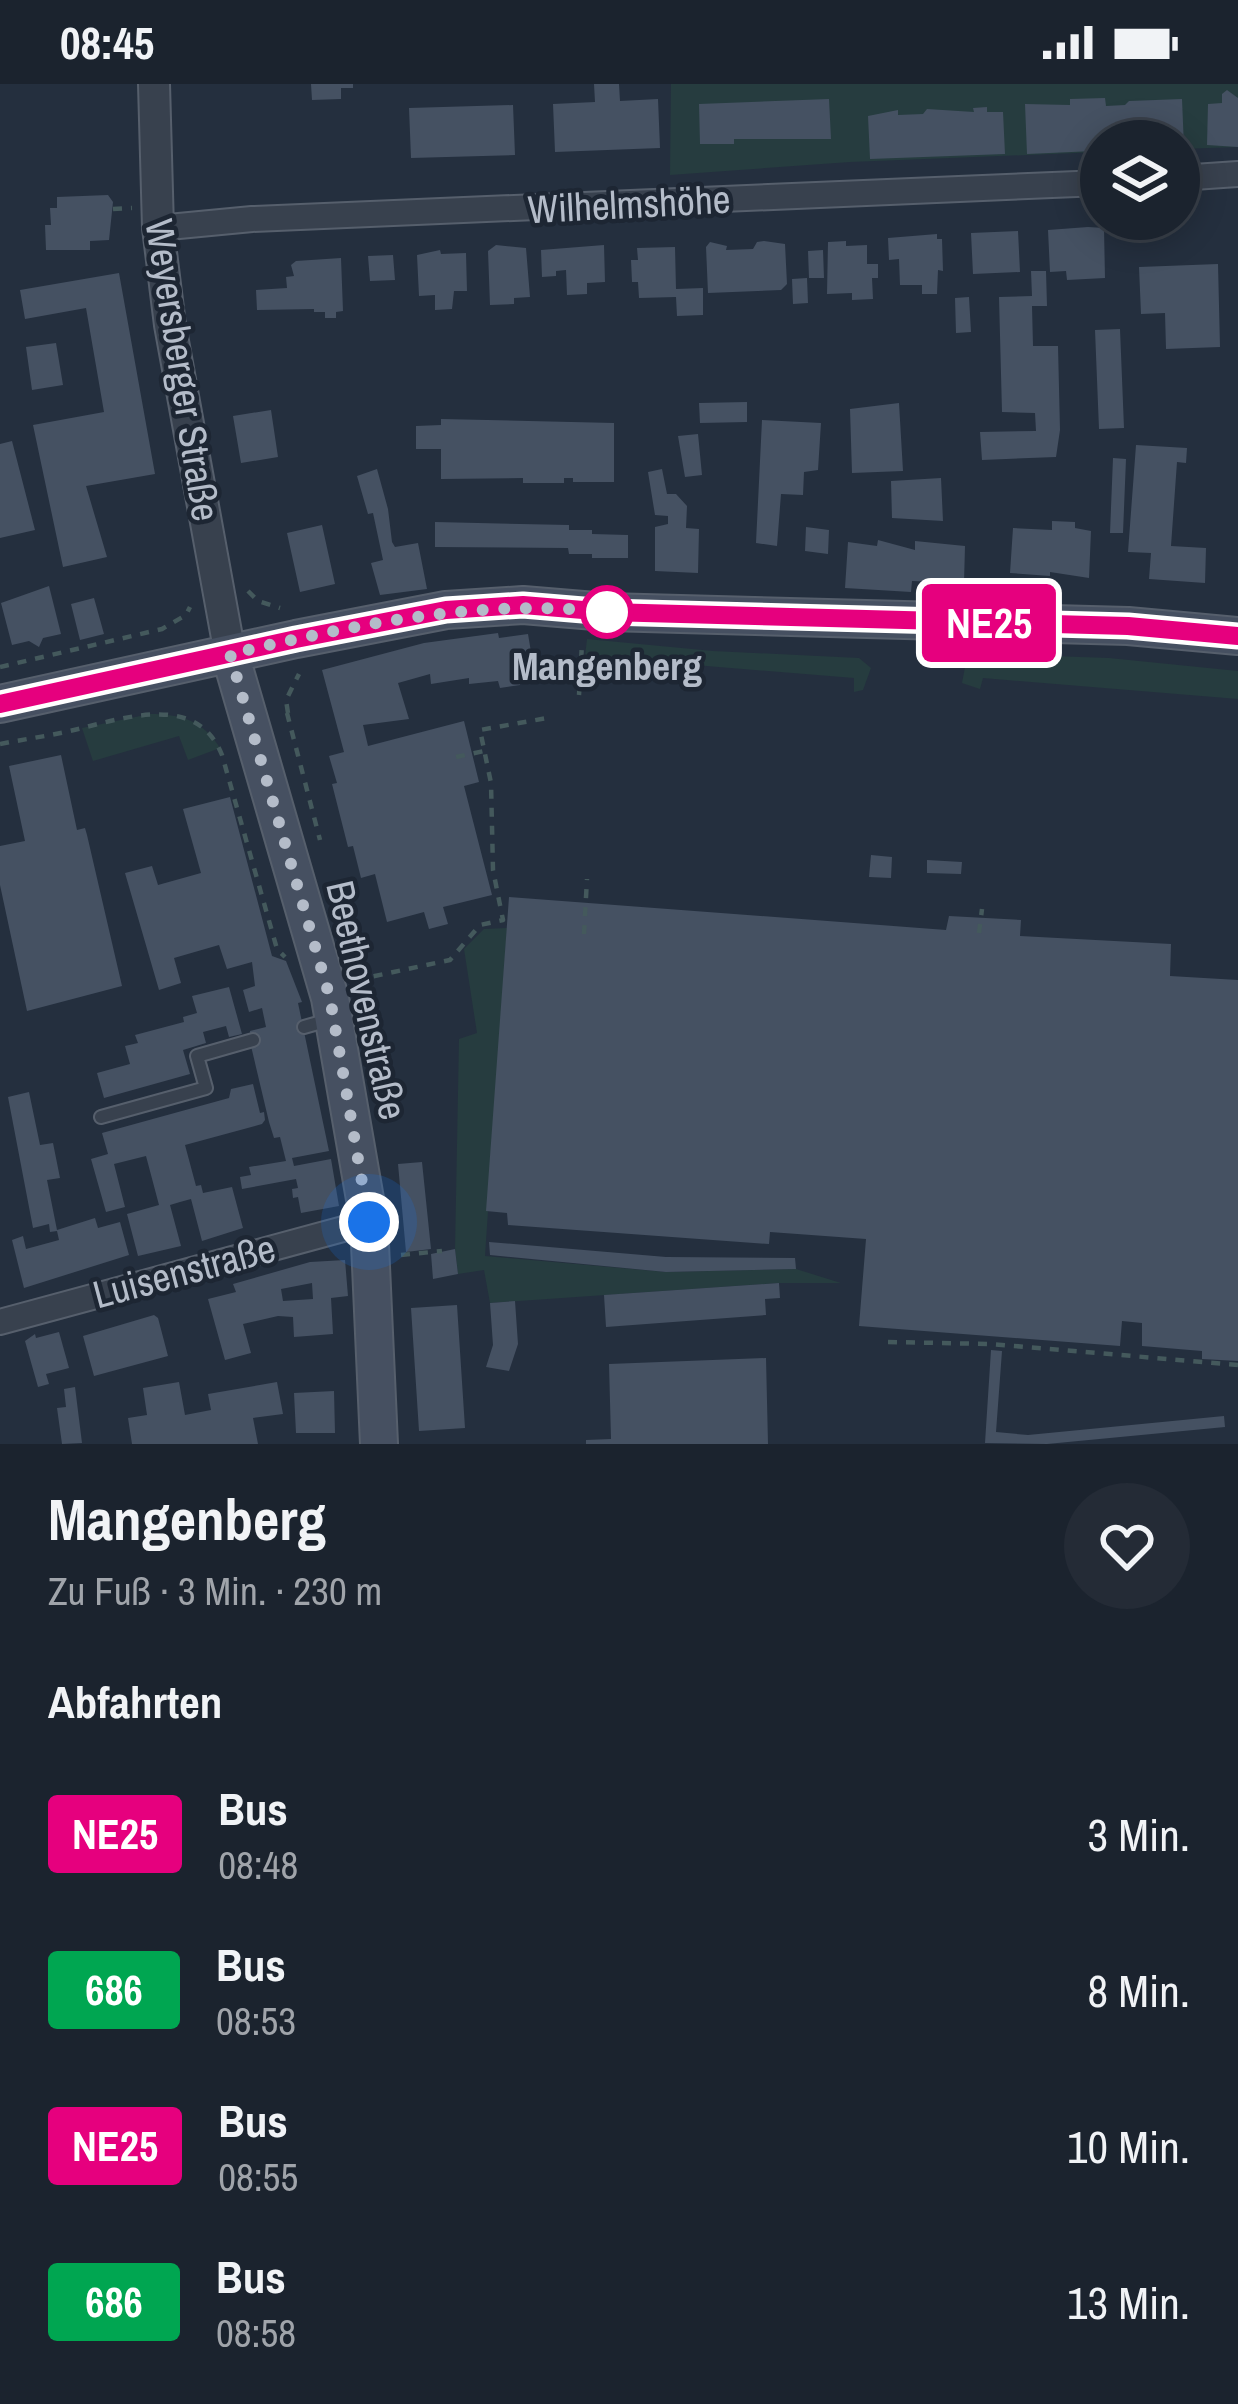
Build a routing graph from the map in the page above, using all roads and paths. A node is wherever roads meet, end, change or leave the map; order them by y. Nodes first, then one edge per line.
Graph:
1 (154, 84) edge
2 (1238, 174) edge
3 (1200, 177) edge
4 (1080, 184) edge
5 (158, 228) junction
6 (258, 601) dead end
7 (191, 606) dead end
8 (289, 611) dead end
9 (1238, 636) edge
10 (581, 648) dead end
11 (230, 654) junction
12 (0, 667) edge
13 (302, 670) dead end
14 (579, 694) dead end
15 (0, 704) edge
16 (288, 713) dead end
17 (547, 718) dead end
18 (0, 743) edge
19 (484, 751) junction
20 (456, 757) dead end
21 (587, 880) dead end
22 (982, 909) dead end
23 (979, 933) dead end
24 (584, 934) dead end
25 (287, 959) dead end
26 (398, 971) dead end
27 (253, 1040) dead end
28 (101, 1118) dead end
29 (369, 1222) junction
30 (442, 1251) dead end
31 (401, 1255) dead end
32 (0, 1322) edge
33 (888, 1342) dead end
34 (1238, 1365) edge
35 (379, 1444) edge

1 - 5 street, Weyersberger Straße
2 - 3 street
4 - 5 street, Wilhelmshöhe
5 - 11 street, Weyersberger Straße
6 - 8 path
7 - 12 path
9 - 11 main road
10 - 14 path
11 - 15 main road
11 - 29 main road, Beethovenstraße
13 - 16 path
17 - 19 path
18 - 25 path
19 - 20 path
19 - 26 path
21 - 24 path
22 - 23 path
27 - 28 lane
29 - 32 street, Luisenstraße
29 - 35 main road, Beethovenstraße
30 - 31 path
33 - 34 path

